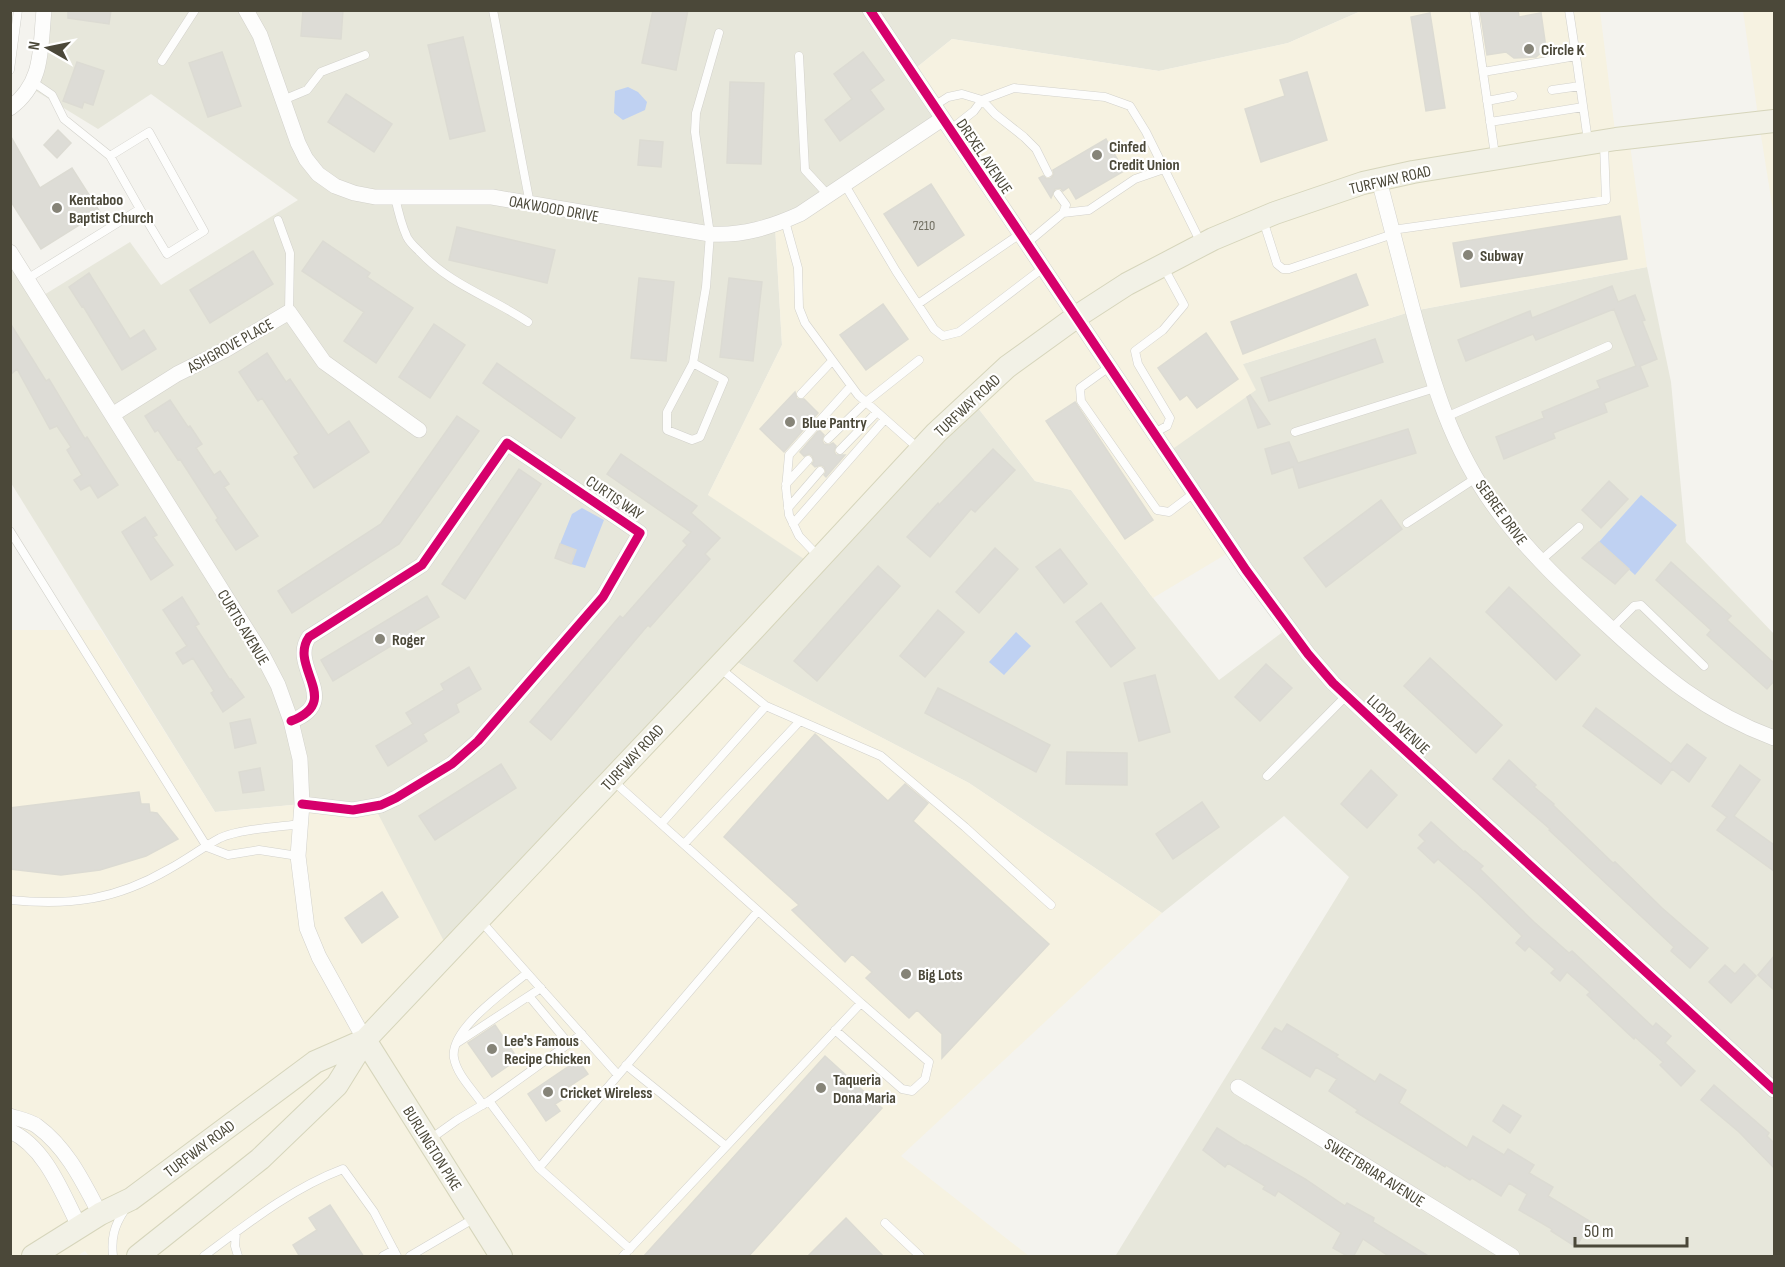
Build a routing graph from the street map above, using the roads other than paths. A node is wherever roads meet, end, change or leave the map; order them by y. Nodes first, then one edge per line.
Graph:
1 (18, 10) edge
2 (44, 10) edge
3 (195, 10) edge
4 (246, 10) edge
5 (493, 10) edge
6 (870, 10) edge
7 (1473, 10) edge
8 (1569, 10) edge
9 (718, 33) dead end
10 (365, 55) dead end
11 (799, 56) dead end
12 (1576, 56) junction
13 (162, 62) dead end
14 (10, 70) edge
15 (1483, 72) junction
16 (33, 82) junction
17 (1580, 86) junction
18 (1552, 90) dead end
19 (1513, 96) dead end
20 (283, 100) junction
21 (982, 100) junction
22 (1487, 100) junction
23 (1583, 107) junction
24 (10, 108) edge
25 (942, 119) junction
26 (1774, 121) edge
27 (1490, 122) junction
28 (1596, 142) junction
29 (110, 156) junction
30 (1495, 159) junction
31 (1164, 169) junction
32 (1048, 173) dead end
33 (1379, 180) junction
34 (845, 185) junction
35 (1058, 194) dead end
36 (829, 196) junction
37 (395, 197) junction
38 (530, 204) junction
39 (140, 209) junction
40 (1063, 213) junction
41 (1262, 218) junction
42 (278, 220) dead end
43 (785, 221) junction
44 (1393, 232) junction
45 (710, 234) junction
46 (1023, 239) junction
47 (1202, 245) junction
48 (10, 252) edge
49 (1162, 265) junction
50 (1043, 268) junction
51 (27, 279) junction
52 (918, 304) junction
53 (289, 312) junction
54 (1076, 317) junction
55 (528, 322) dead end
56 (1608, 346) dead end
57 (919, 360) dead end
58 (832, 362) junction
59 (693, 363) junction
60 (1109, 367) junction
61 (851, 386) junction
62 (1435, 388) junction
63 (801, 394) dead end
64 (866, 402) junction
65 (877, 412) junction
66 (112, 415) junction
67 (1446, 417) junction
68 (885, 419) junction
69 (419, 430) dead end
70 (1295, 432) dead end
71 (1154, 433) junction
72 (828, 439) dead end
73 (840, 450) dead end
74 (920, 450) junction
75 (808, 460) dead end
76 (820, 471) dead end
77 (1477, 478) junction
78 (786, 484) junction
79 (1194, 493) junction
80 (788, 508) junction
81 (1407, 523) dead end
82 (793, 524) junction
83 (1579, 526) dead end
84 (10, 531) edge
85 (820, 558) junction
86 (1540, 561) junction
87 (1611, 629) junction
88 (1704, 666) dead end
89 (718, 667) junction
90 (1347, 695) junction
91 (766, 706) junction
92 (800, 721) junction
93 (291, 722) junction
94 (1774, 738) edge
95 (1267, 776) dead end
96 (611, 779) junction
97 (302, 804) junction
98 (301, 824) junction
99 (661, 824) junction
100 (684, 844) junction
101 (207, 847) junction
102 (298, 856) junction
103 (10, 900) edge
104 (1051, 905) dead end
105 (758, 910) junction
106 (479, 919) junction
107 (527, 973) junction
108 (541, 988) junction
109 (529, 996) junction
110 (861, 1003) junction
111 (835, 1030) junction
112 (582, 1034) junction
113 (365, 1040) junction
114 (455, 1043) junction
115 (569, 1044) junction
116 (626, 1065) junction
117 (618, 1075) junction
118 (1238, 1087) dead end
119 (1774, 1090) edge
120 (486, 1103) junction
121 (10, 1116) edge
122 (10, 1131) edge
123 (428, 1141) junction
124 (726, 1146) junction
125 (539, 1168) junction
126 (131, 1199) junction
127 (100, 1214) junction
128 (476, 1217) junction
129 (885, 1223) dead end
130 (80, 1228) junction
131 (237, 1232) junction
132 (630, 1249) junction
133 (395, 1253) edge
134 (33, 1257) edge
135 (113, 1257) edge
136 (138, 1257) edge
137 (204, 1257) edge
138 (238, 1257) edge
139 (383, 1257) edge
140 (410, 1257) edge
141 (501, 1257) edge
142 (623, 1257) edge
143 (920, 1257) edge
144 (1512, 1257) edge

1 - 14 lane
2 - 16 street
3 - 13 lane
4 - 20 street, OAKWOOD DRIVE
5 - 38 lane
6 - 25 street, DREXEL AVENUE
7 - 15 lane
8 - 12 lane
9 - 45 lane
10 - 20 lane
11 - 36 lane
12 - 15 lane
12 - 17 lane
15 - 22 lane
16 - 24 street
16 - 29 lane
17 - 18 lane
17 - 23 lane
19 - 22 lane
20 - 37 street, OAKWOOD DRIVE
21 - 25 lane
21 - 25 lane
21 - 31 lane
21 - 32 lane
22 - 27 lane
23 - 27 lane
23 - 28 lane
25 - 34 street, OAKWOOD DRIVE
25 - 46 street, DREXEL AVENUE
26 - 28 main road, TURFWAY ROAD
27 - 30 lane
28 - 30 main road, TURFWAY ROAD
28 - 44 lane
29 - 39 lane
29 - 39 lane
30 - 33 main road, TURFWAY ROAD
31 - 40 lane
31 - 47 lane
33 - 41 main road, TURFWAY ROAD
33 - 44 street, SEBREE DRIVE
34 - 36 street, OAKWOOD DRIVE
34 - 52 lane
35 - 40 lane
36 - 43 street, OAKWOOD DRIVE
37 - 38 street, OAKWOOD DRIVE
37 - 55 lane
38 - 45 street, OAKWOOD DRIVE
39 - 51 lane
40 - 46 lane
41 - 44 lane
41 - 47 main road, TURFWAY ROAD
42 - 53 lane
43 - 45 street, OAKWOOD DRIVE
43 - 58 lane
44 - 62 street, SEBREE DRIVE
45 - 59 lane
46 - 50 street, DREXEL AVENUE
46 - 52 lane
47 - 49 main road, TURFWAY ROAD
48 - 51 street, CURTIS AVENUE
49 - 54 main road, TURFWAY ROAD
49 - 71 lane
50 - 52 lane
50 - 54 street, DREXEL AVENUE
51 - 66 street, CURTIS AVENUE
53 - 66 street, ASHGROVE PLACE
53 - 69 street, ASHGROVE PLACE
54 - 60 street, LLOYD AVENUE
54 - 74 main road, TURFWAY ROAD
56 - 67 lane
57 - 64 lane
58 - 61 lane
58 - 63 lane
59 - 59 lane
60 - 71 street, LLOYD AVENUE
60 - 79 lane
61 - 64 lane
61 - 78 lane
62 - 67 street, SEBREE DRIVE
62 - 70 lane
64 - 65 lane
64 - 72 lane
65 - 68 lane
65 - 73 lane
66 - 93 street, CURTIS AVENUE
67 - 77 street, SEBREE DRIVE
68 - 74 lane
68 - 82 lane
71 - 79 street, LLOYD AVENUE
74 - 85 main road, TURFWAY ROAD
75 - 78 lane
76 - 80 lane
77 - 81 lane
77 - 86 street, SEBREE DRIVE
78 - 80 lane
79 - 90 street, LLOYD AVENUE
80 - 82 lane
82 - 85 lane
83 - 86 lane
84 - 101 lane
85 - 89 main road, TURFWAY ROAD
86 - 87 street, SEBREE DRIVE
87 - 88 lane
87 - 94 street, SEBREE DRIVE
89 - 91 lane
89 - 96 main road, TURFWAY ROAD
90 - 95 lane
90 - 119 street, LLOYD AVENUE
91 - 92 lane
91 - 99 lane
92 - 100 lane
92 - 104 lane
93 - 97 street, CURTIS AVENUE
93 - 97 street, CURTIS WAY
96 - 99 lane
96 - 106 main road, TURFWAY ROAD
97 - 98 street, CURTIS AVENUE
98 - 101 lane
98 - 102 street, CURTIS AVENUE
99 - 100 lane
100 - 105 lane
101 - 102 lane
101 - 103 lane
102 - 113 street, CURTIS AVENUE
105 - 110 lane
105 - 116 lane
106 - 107 lane
106 - 113 main road, TURFWAY ROAD
107 - 108 lane
107 - 114 lane
108 - 109 lane
108 - 112 lane
109 - 114 lane
109 - 115 lane
110 - 111 lane
110 - 111 lane
111 - 124 lane
112 - 115 lane
112 - 117 lane
113 - 123 main road, BURLINGTON PIKE
113 - 126 main road, TURFWAY ROAD
113 - 136 main road, TURFWAY ROAD
114 - 120 lane
115 - 120 lane
116 - 117 lane
116 - 124 lane
117 - 125 lane
118 - 144 street, SWEETBRIAR AVENUE
120 - 123 lane
120 - 125 lane
121 - 127 street
122 - 130 street
123 - 128 main road, BURLINGTON PIKE
124 - 132 lane
125 - 132 lane
126 - 127 main road, TURFWAY ROAD
126 - 135 lane
127 - 130 main road, TURFWAY ROAD
128 - 140 lane
128 - 141 main road, BURLINGTON PIKE
129 - 143 lane
130 - 134 main road, TURFWAY ROAD
131 - 133 lane
131 - 137 lane
131 - 138 lane
132 - 142 lane
133 - 139 lane

